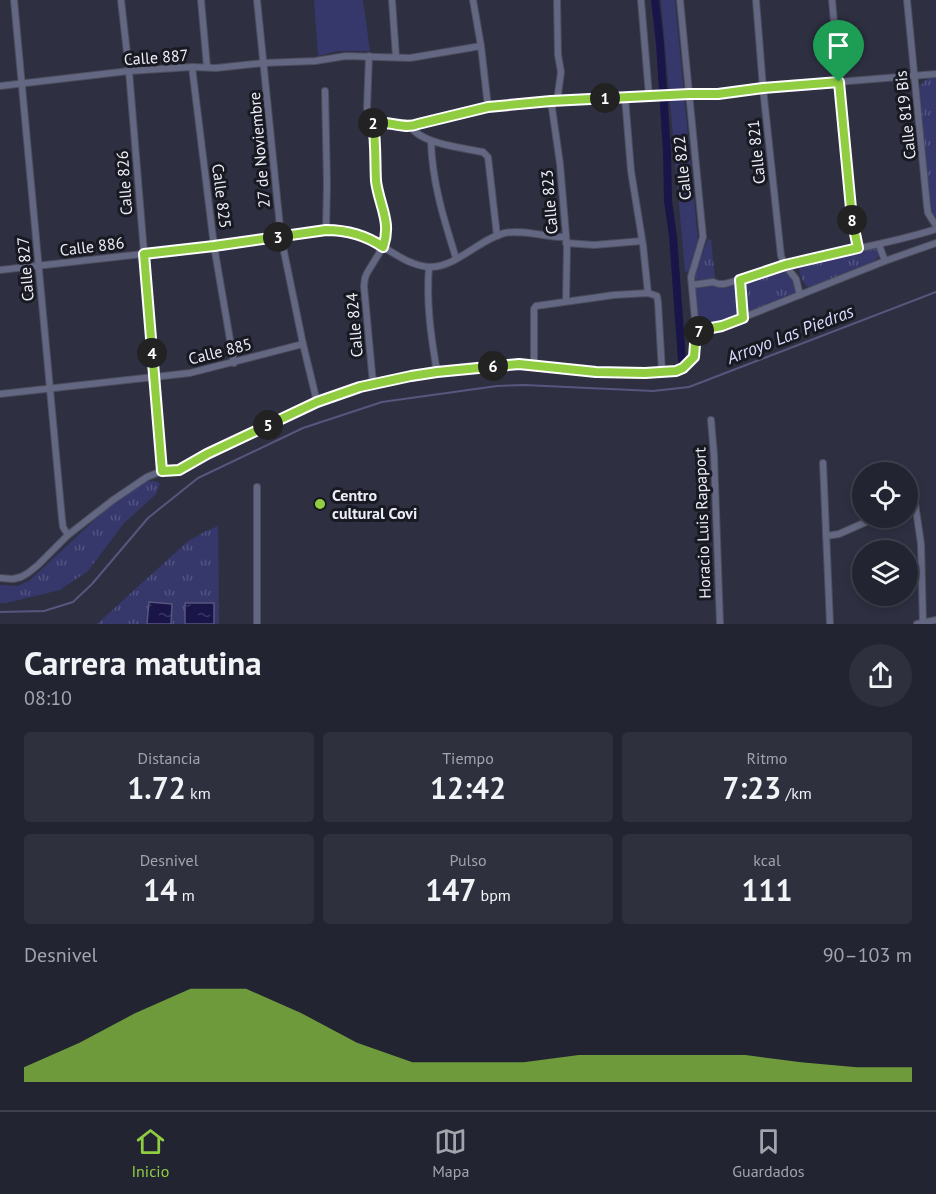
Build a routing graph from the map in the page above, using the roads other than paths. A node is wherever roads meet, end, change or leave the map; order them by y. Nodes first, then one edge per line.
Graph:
1 (14, 0) edge
2 (121, 0) edge
3 (201, 0) edge
4 (258, 0) edge
5 (392, 0) edge
6 (474, 0) edge
7 (557, 0) edge
8 (641, 0) edge
9 (680, 0) edge
10 (756, 0) edge
11 (832, 0) edge
12 (907, 0) edge
13 (482, 46) junction
14 (369, 56) junction
15 (396, 57) junction
16 (264, 63) junction
17 (192, 67) junction
18 (207, 68) junction
19 (129, 71) junction
20 (936, 74) edge
21 (914, 75) junction
22 (839, 82) junction
23 (22, 84) junction
24 (0, 86) edge
25 (763, 88) junction
26 (325, 91) dead end
27 (689, 94) junction
28 (652, 96) junction
29 (625, 97) junction
30 (551, 101) junction
31 (559, 101) junction
32 (488, 107) junction
33 (373, 123) junction
34 (411, 127) junction
35 (431, 141) junction
36 (936, 227) edge
37 (326, 230) junction
38 (497, 236) junction
39 (281, 237) junction
40 (566, 240) junction
41 (642, 241) junction
42 (936, 243) edge
43 (879, 245) junction
44 (214, 246) junction
45 (383, 247) junction
46 (858, 248) junction
47 (144, 254) junction
48 (456, 258) junction
49 (885, 261) junction
50 (785, 265) junction
51 (38, 266) junction
52 (429, 267) junction
53 (0, 270) edge
54 (740, 280) junction
55 (692, 285) junction
56 (648, 293) junction
57 (800, 295) junction
58 (566, 301) junction
59 (743, 318) junction
60 (696, 331) junction
61 (303, 344) junction
62 (234, 363) junction
63 (534, 366) junction
64 (437, 372) junction
65 (662, 372) junction
66 (154, 377) junction
67 (373, 384) junction
68 (49, 388) junction
69 (0, 394) edge
70 (317, 402) junction
71 (711, 420) dead end
72 (823, 463) dead end
73 (162, 471) junction
74 (257, 487) dead end
75 (918, 524) edge
76 (852, 528) edge
77 (68, 535) junction
78 (826, 536) junction
79 (0, 578) edge
80 (936, 620) edge
81 (257, 624) edge
82 (720, 624) edge
83 (830, 624) edge
84 (921, 624) edge

1 - 23 street, Calle 827
2 - 19 street, Calle 826
3 - 18 street
4 - 16 street, 27 de Noviembre
5 - 15 street
6 - 13 street
7 - 31 street
8 - 28 street
9 - 27 street, Calle 822
10 - 25 street, Calle 821
11 - 22 street
12 - 21 street, Calle 819 Bis
13 - 15 street, Calle 887
13 - 32 street
14 - 15 street, Calle 887
14 - 16 street, Calle 887
14 - 33 street, Calle 824
16 - 18 street, Calle 887
16 - 39 street, 27 de Noviembre
17 - 18 street, Calle 887
17 - 19 street, Calle 887
17 - 44 street, Calle 825
19 - 23 street, Calle 887
19 - 47 street, Calle 826
20 - 21 street
21 - 22 street
21 - 36 street, Calle 819 Bis
22 - 25 street
22 - 46 street
23 - 24 street, Calle 887
23 - 51 street, Calle 827
25 - 27 street
25 - 50 street, Calle 821
26 - 37 street
27 - 28 street
27 - 55 street, Calle 822
28 - 29 street
29 - 31 street
29 - 41 street
30 - 31 street
30 - 32 street
30 - 40 street, Calle 823
32 - 34 street
33 - 34 street
33 - 45 street, Calle 824
34 - 35 street
35 - 38 street
35 - 48 street
36 - 43 street
37 - 39 street, Calle 886
37 - 45 street, Calle 886
38 - 40 street
38 - 48 street
39 - 44 street, Calle 886
39 - 61 street, 27 de Noviembre
40 - 41 street
40 - 58 street, Calle 823
41 - 56 street
42 - 49 street
43 - 46 street
43 - 49 street
44 - 47 street, Calle 886
44 - 62 street, Calle 825
45 - 52 street, Calle 886
45 - 67 street, Calle 824
46 - 50 street
47 - 51 street, Calle 886
47 - 66 street, Calle 826
48 - 52 street
49 - 57 street
50 - 54 street
50 - 57 street, Calle 821
51 - 53 street, Calle 886
51 - 68 street, Calle 827
52 - 64 street
54 - 55 street
54 - 59 street
55 - 60 street, Calle 822
56 - 58 street
56 - 65 street
57 - 59 street
58 - 63 street
59 - 60 street
60 - 65 street, Calle 822
61 - 62 street, Calle 885
61 - 70 street, 27 de Noviembre
62 - 66 street, Calle 885
63 - 64 street
63 - 65 street
64 - 67 street
66 - 68 street, Calle 885
66 - 73 street, Calle 826
67 - 70 street
68 - 69 street, Calle 885
68 - 77 street, Calle 827
70 - 73 street
71 - 82 street, Horacio Luis Rapaport
72 - 78 street
73 - 77 street
74 - 81 street
75 - 84 street
76 - 78 street
77 - 79 street
78 - 83 street
80 - 84 street

